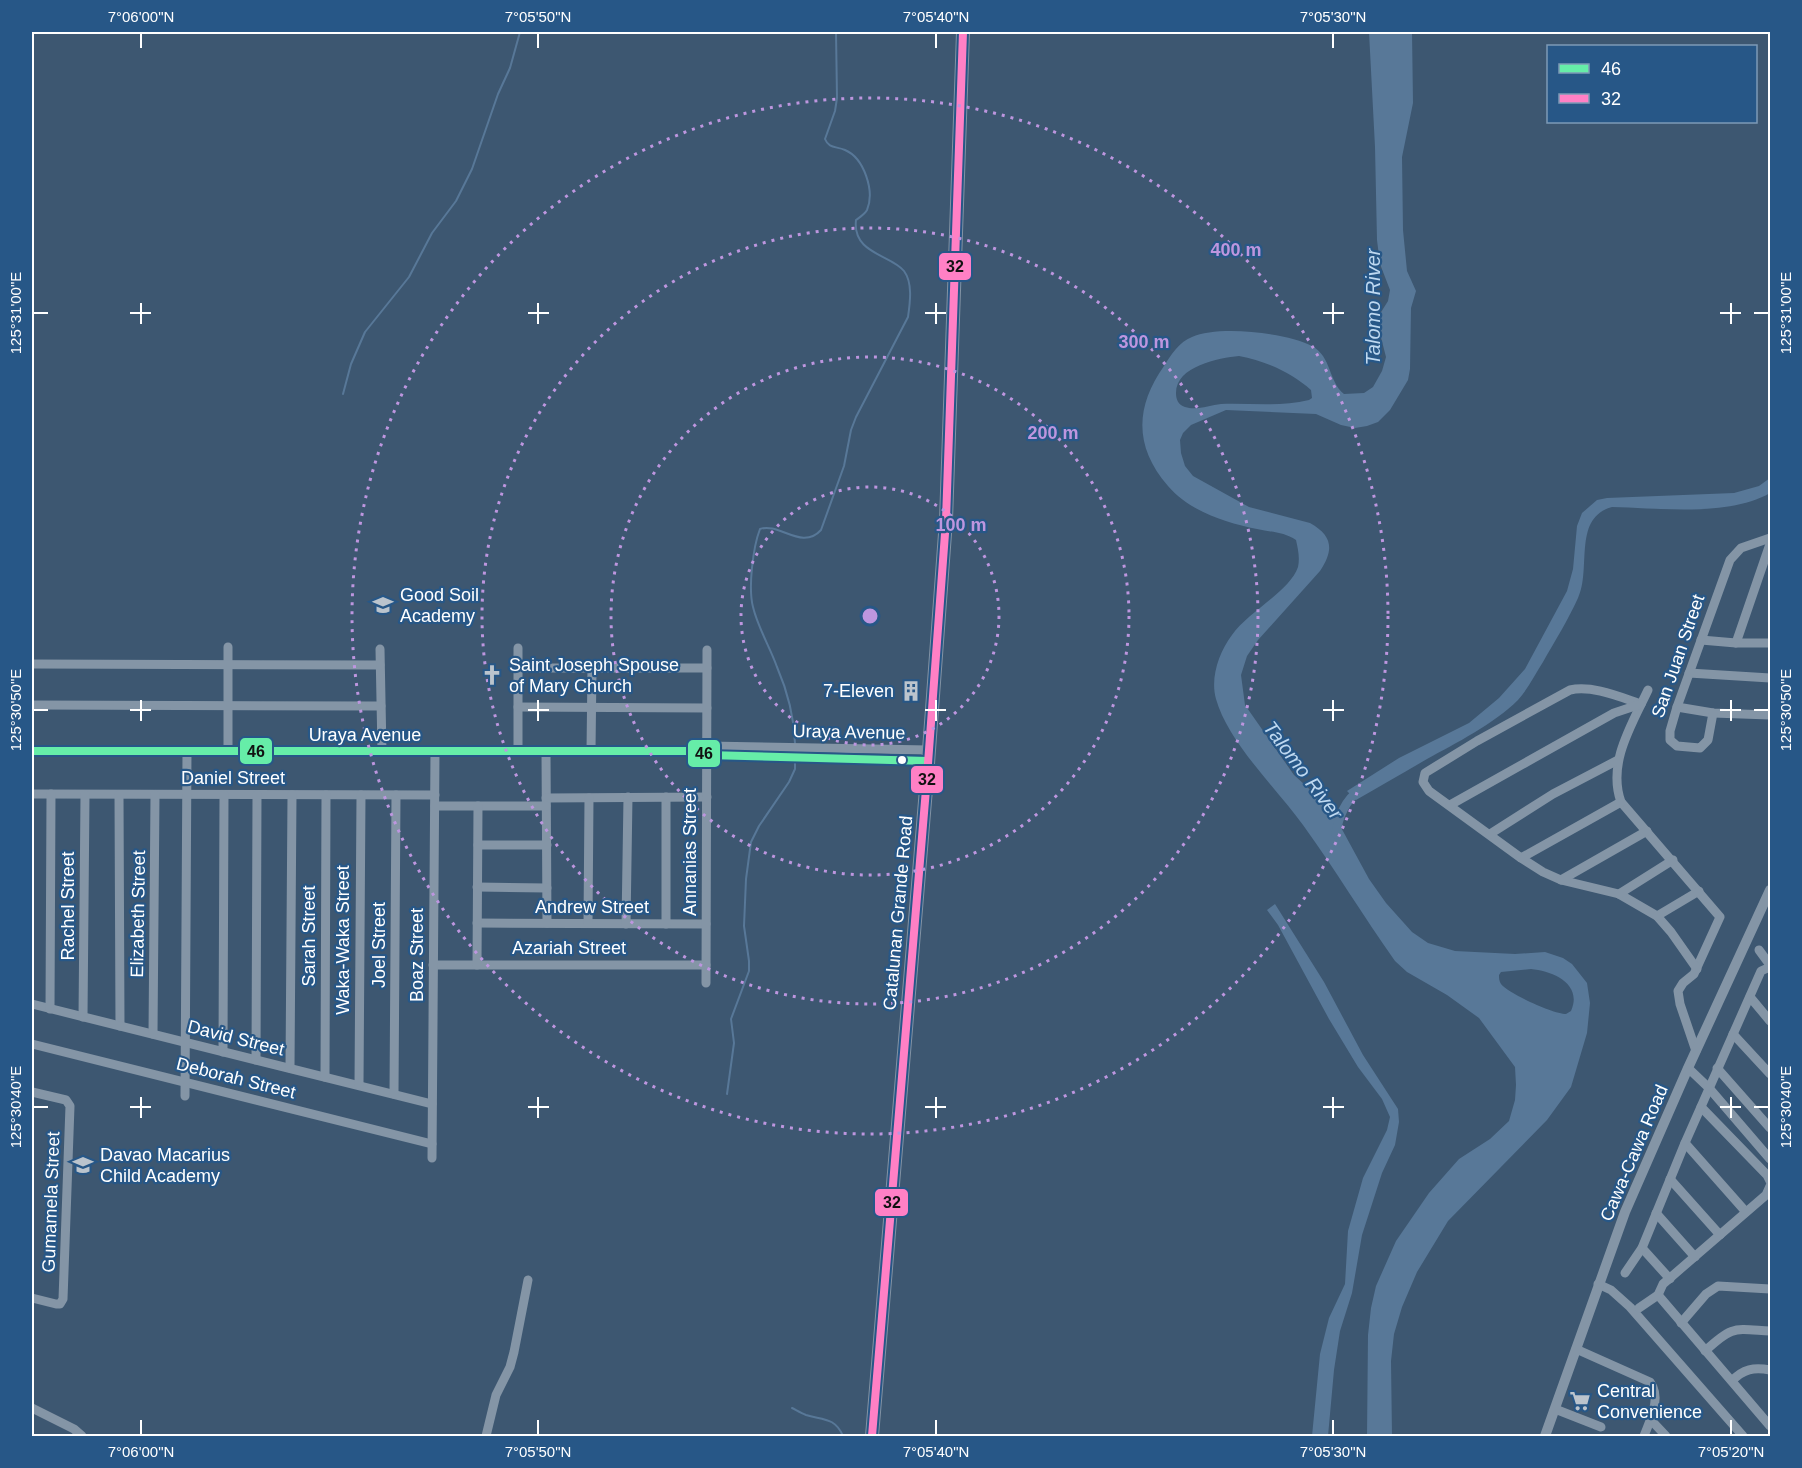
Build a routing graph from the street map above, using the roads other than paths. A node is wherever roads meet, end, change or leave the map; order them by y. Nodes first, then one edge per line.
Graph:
1 (963, 32) edge
2 (1769, 542) edge
3 (1701, 640) junction
4 (1736, 643) junction
5 (1770, 643) edge
6 (228, 647) dead end
7 (380, 648) dead end
8 (518, 648) dead end
9 (707, 650) dead end
10 (32, 664) edge
11 (228, 664) junction
12 (380, 665) junction
13 (518, 668) junction
14 (592, 668) junction
15 (707, 668) junction
16 (1689, 673) junction
17 (1770, 678) edge
18 (1647, 690) dead end
19 (1641, 704) junction
20 (32, 705) edge
21 (228, 706) junction
22 (381, 706) junction
23 (518, 707) junction
24 (591, 707) junction
25 (1677, 707) junction
26 (707, 708) junction
27 (1713, 713) junction
28 (1770, 715) edge
29 (891, 749) junction
30 (32, 751) edge
31 (187, 751) junction
32 (228, 751) junction
33 (704, 751) junction
34 (382, 752) junction
35 (435, 752) junction
36 (518, 752) junction
37 (546, 752) junction
38 (591, 752) junction
39 (833, 753) junction
40 (929, 755) junction
41 (891, 760) junction
42 (1618, 760) junction
43 (32, 794) edge
44 (51, 794) junction
45 (85, 795) junction
46 (119, 795) junction
47 (156, 795) junction
48 (187, 795) junction
49 (224, 795) junction
50 (257, 795) junction
51 (292, 795) junction
52 (326, 795) junction
53 (361, 795) junction
54 (396, 795) junction
55 (435, 795) junction
56 (628, 797) junction
57 (666, 797) junction
58 (706, 797) junction
59 (589, 798) junction
60 (546, 802) junction
61 (1621, 802) junction
62 (435, 806) junction
63 (478, 806) junction
64 (1450, 806) junction
65 (1647, 831) junction
66 (1490, 834) junction
67 (478, 845) junction
68 (547, 846) junction
69 (1521, 858) junction
70 (1673, 860) junction
71 (1561, 880) junction
72 (477, 887) junction
73 (547, 888) junction
74 (1770, 890) edge
75 (1699, 891) junction
76 (1619, 894) junction
77 (1657, 916) junction
78 (477, 922) junction
79 (547, 923) junction
80 (588, 923) junction
81 (626, 924) junction
82 (666, 924) junction
83 (706, 924) junction
84 (1759, 950) dead end
85 (706, 964) junction
86 (433, 965) junction
87 (477, 965) junction
88 (1769, 966) edge
89 (1697, 969) junction
90 (706, 982) dead end
91 (1750, 998) junction
92 (32, 1004) edge
93 (50, 1009) junction
94 (83, 1017) junction
95 (1770, 1021) edge
96 (120, 1026) junction
97 (153, 1034) junction
98 (1733, 1034) junction
99 (185, 1042) junction
100 (32, 1044) edge
101 (1696, 1051) junction
102 (223, 1052) junction
103 (256, 1060) junction
104 (290, 1068) junction
105 (1688, 1068) junction
106 (1718, 1068) junction
107 (1770, 1074) edge
108 (325, 1077) junction
109 (185, 1083) junction
110 (359, 1085) junction
111 (1709, 1088) junction
112 (32, 1092) edge
113 (394, 1094) junction
114 (185, 1096) dead end
115 (432, 1104) junction
116 (1701, 1107) junction
117 (1770, 1128) edge
118 (1685, 1143) junction
119 (432, 1144) junction
120 (432, 1158) dead end
121 (1770, 1159) edge
122 (1670, 1179) junction
123 (1770, 1184) edge
124 (1746, 1212) junction
125 (1656, 1213) junction
126 (1720, 1235) junction
127 (1642, 1248) junction
128 (1695, 1257) junction
129 (1625, 1273) dead end
130 (1670, 1279) junction
131 (528, 1280) dead end
132 (1598, 1284) junction
133 (1770, 1289) edge
134 (1658, 1295) junction
135 (32, 1298) edge
136 (1639, 1308) dead end
137 (1681, 1323) junction
138 (1770, 1330) edge
139 (1576, 1349) junction
140 (1706, 1351) junction
141 (1770, 1370) edge
142 (1732, 1381) junction
143 (32, 1408) edge
144 (1555, 1409) junction
145 (1650, 1419) junction
146 (1770, 1426) edge
147 (1601, 1427) dead end
148 (82, 1437) edge
149 (486, 1437) edge
150 (872, 1437) edge
151 (1545, 1437) edge
152 (1644, 1437) edge
153 (1666, 1437) edge
154 (1743, 1437) edge

1 - 40 main road, Catalunan Grande Road
2 - 3 street, San Juan Street
2 - 4 street
3 - 4 street
3 - 16 street, San Juan Street
4 - 5 street
6 - 11 street
7 - 12 street
8 - 13 street
9 - 15 street, Annanias Street
10 - 11 street
11 - 12 street
11 - 21 street
12 - 22 street
13 - 14 street
13 - 23 street
14 - 15 street
14 - 24 street
15 - 26 street, Annanias Street
16 - 17 street
16 - 25 street, San Juan Street
18 - 19 street
19 - 42 street
19 - 64 street
19 - 64 street
20 - 21 street
21 - 22 street
21 - 32 street
22 - 34 street
23 - 24 street
23 - 36 street
24 - 26 street
24 - 38 street
25 - 27 street
25 - 27 street, San Juan Street
26 - 33 street, Annanias Street
27 - 28 street
29 - 39 street, Uraya Avenue
29 - 40 street, Uraya Avenue
29 - 41 street
30 - 31 street, Uraya Avenue
31 - 32 street, Uraya Avenue
31 - 48 street
32 - 34 street, Uraya Avenue
33 - 38 street, Uraya Avenue
33 - 39 street, Uraya Avenue
33 - 58 street, Annanias Street
34 - 35 street, Uraya Avenue
35 - 36 street, Uraya Avenue
35 - 55 street, Boaz Street
36 - 37 street, Uraya Avenue
37 - 38 street, Uraya Avenue
37 - 60 street
39 - 41 street, Uraya Avenue
40 - 41 street, Uraya Avenue
40 - 150 main road, Catalunan Grande Road
42 - 61 street
42 - 66 street
43 - 44 street, Daniel Street
44 - 45 street, Daniel Street
44 - 93 street
45 - 46 street, Daniel Street
45 - 94 street, Rachel Street
46 - 47 street, Daniel Street
46 - 96 street
47 - 48 street, Daniel Street
47 - 97 street, Elizabeth Street
48 - 49 street, Daniel Street
48 - 99 street
49 - 50 street, Daniel Street
49 - 102 street
50 - 51 street, Daniel Street
50 - 103 street
51 - 52 street, Daniel Street
51 - 104 street
52 - 53 street, Daniel Street
52 - 108 street, Sarah Street
53 - 54 street, Daniel Street
53 - 110 street, Waka-Waka Street
54 - 55 street, Daniel Street
54 - 113 street, Joel Street
55 - 62 street, Boaz Street
56 - 57 street
56 - 59 street
56 - 81 street
57 - 58 street
57 - 82 street
58 - 83 street, Annanias Street
59 - 60 street
59 - 80 street
60 - 63 street
60 - 68 street
61 - 65 street
61 - 69 street
62 - 63 street
62 - 86 street, Boaz Street
63 - 67 street
64 - 66 street
65 - 70 street
65 - 71 street
66 - 69 street
67 - 68 street
67 - 72 street
68 - 73 street
69 - 71 street
70 - 75 street
70 - 76 street
71 - 76 street
72 - 73 street
72 - 78 street
73 - 79 street
74 - 101 street, Cawa-Cawa Road
75 - 77 street
75 - 89 street
76 - 77 street
77 - 89 street
78 - 79 street, Andrew Street
78 - 87 street
79 - 80 street, Andrew Street
80 - 81 street, Andrew Street
81 - 82 street, Andrew Street
82 - 83 street, Andrew Street
83 - 85 street, Annanias Street
84 - 88 street
85 - 87 street, Azariah Street
85 - 90 street, Annanias Street
86 - 87 street, Azariah Street
86 - 115 street, Boaz Street
88 - 91 street
89 - 101 street
91 - 95 street
91 - 98 street
92 - 93 street, David Street
93 - 94 street, David Street
94 - 96 street, David Street
96 - 97 street, David Street
97 - 99 street, David Street
98 - 106 street
98 - 107 street
99 - 102 street, David Street
99 - 109 street
100 - 109 street, Deborah Street
101 - 105 street, Cawa-Cawa Road
102 - 103 street, David Street
103 - 104 street, David Street
104 - 108 street, David Street
105 - 111 street
105 - 132 street, Cawa-Cawa Road
106 - 111 street
106 - 117 street
108 - 110 street, David Street
109 - 114 street
109 - 119 street, Deborah Street
110 - 113 street, David Street
111 - 116 street
111 - 121 street
112 - 135 street, Gumamela Street
113 - 115 street, David Street
115 - 119 street, Boaz Street
116 - 118 street
116 - 123 street
118 - 122 street
118 - 124 street
119 - 120 street, Boaz Street
122 - 125 street
122 - 126 street
123 - 124 street
124 - 126 street
125 - 127 street
125 - 128 street
126 - 128 street
127 - 129 street
127 - 130 street
128 - 130 street
130 - 134 street
131 - 149 street
132 - 139 street, Cawa-Cawa Road
132 - 154 street
133 - 137 street
134 - 136 street
134 - 137 street
137 - 140 street
138 - 140 street
139 - 144 street, Cawa-Cawa Road
139 - 145 street
140 - 142 street
141 - 142 street
142 - 146 street
143 - 148 street
144 - 147 street
144 - 151 street, Cawa-Cawa Road
145 - 152 street
145 - 153 street

